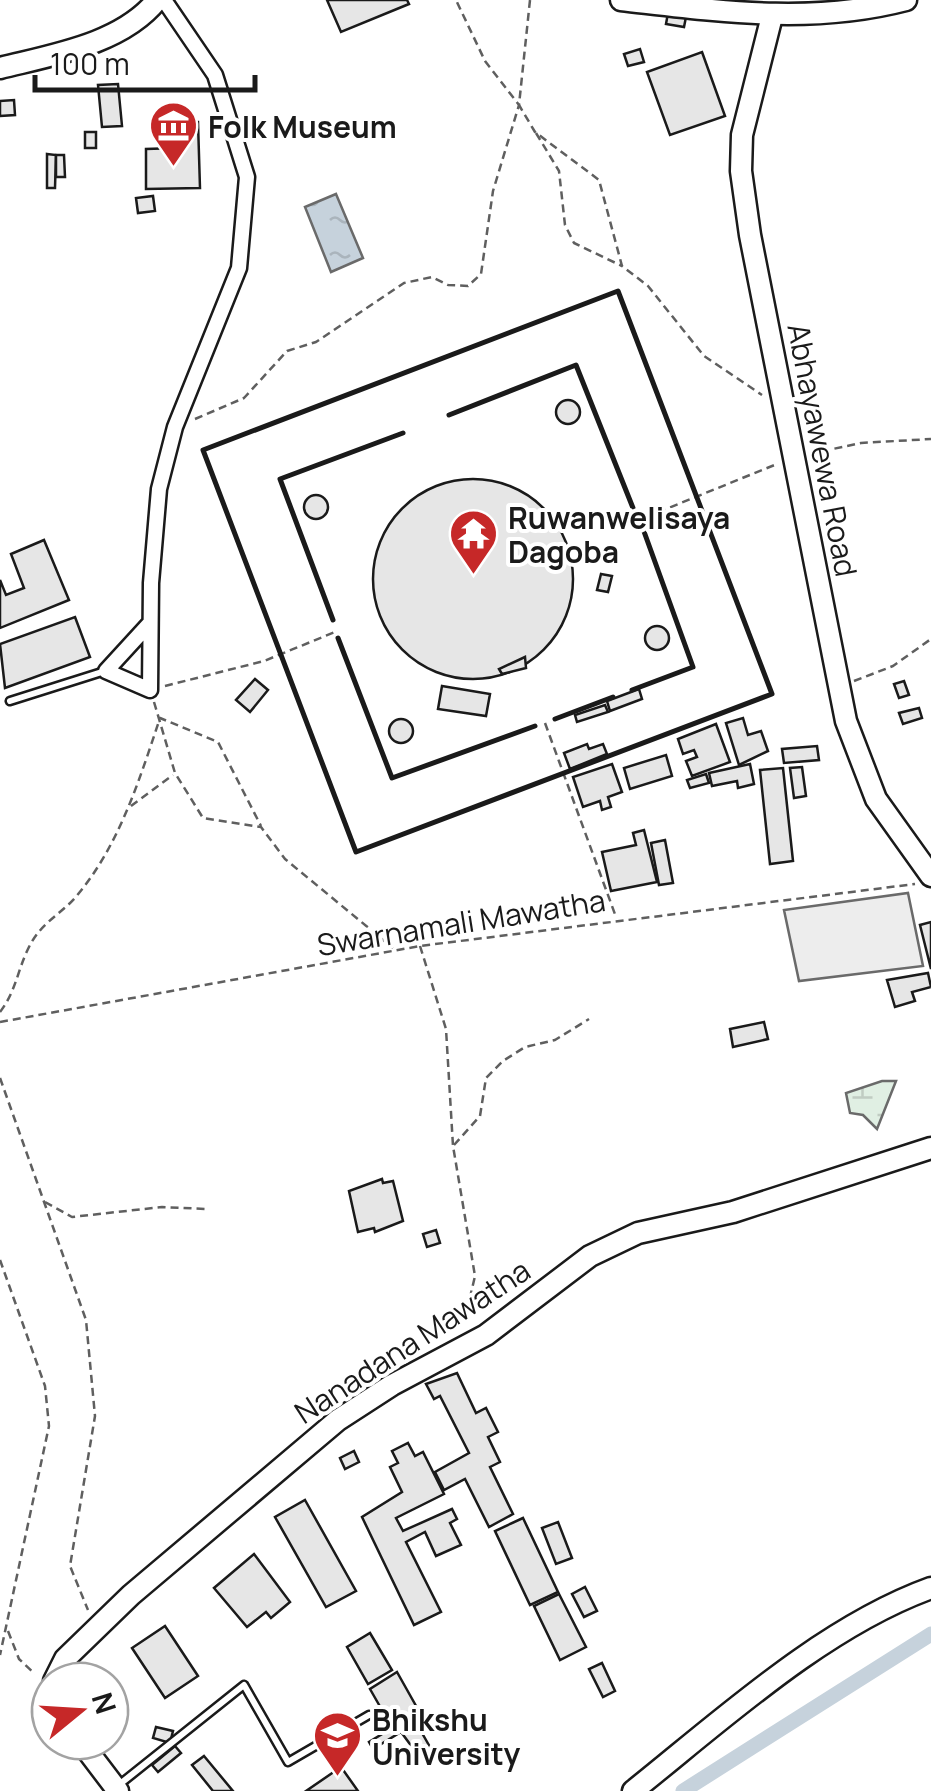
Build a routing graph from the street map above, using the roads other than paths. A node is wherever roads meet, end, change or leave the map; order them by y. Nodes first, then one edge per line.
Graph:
1 (161, 0) edge
2 (621, 0) edge
3 (906, 0) edge
4 (772, 16) junction
5 (0, 68) edge
6 (150, 623) junction
7 (106, 671) junction
8 (10, 701) dead end
9 (931, 879) edge
10 (931, 1148) edge
11 (931, 1588) edge
12 (64, 1661) edge
13 (369, 1715) dead end
14 (95, 1761) edge
15 (116, 1789) edge
16 (633, 1791) edge

1 - 5 main road
1 - 6 street
2 - 4 main road
3 - 4 main road
4 - 9 main road, Abhayawewa Road
6 - 7 street
6 - 7 street
7 - 8 lane
10 - 12 main road, Nanadana Mawatha
11 - 16 main road
13 - 15 lane
14 - 15 main road

